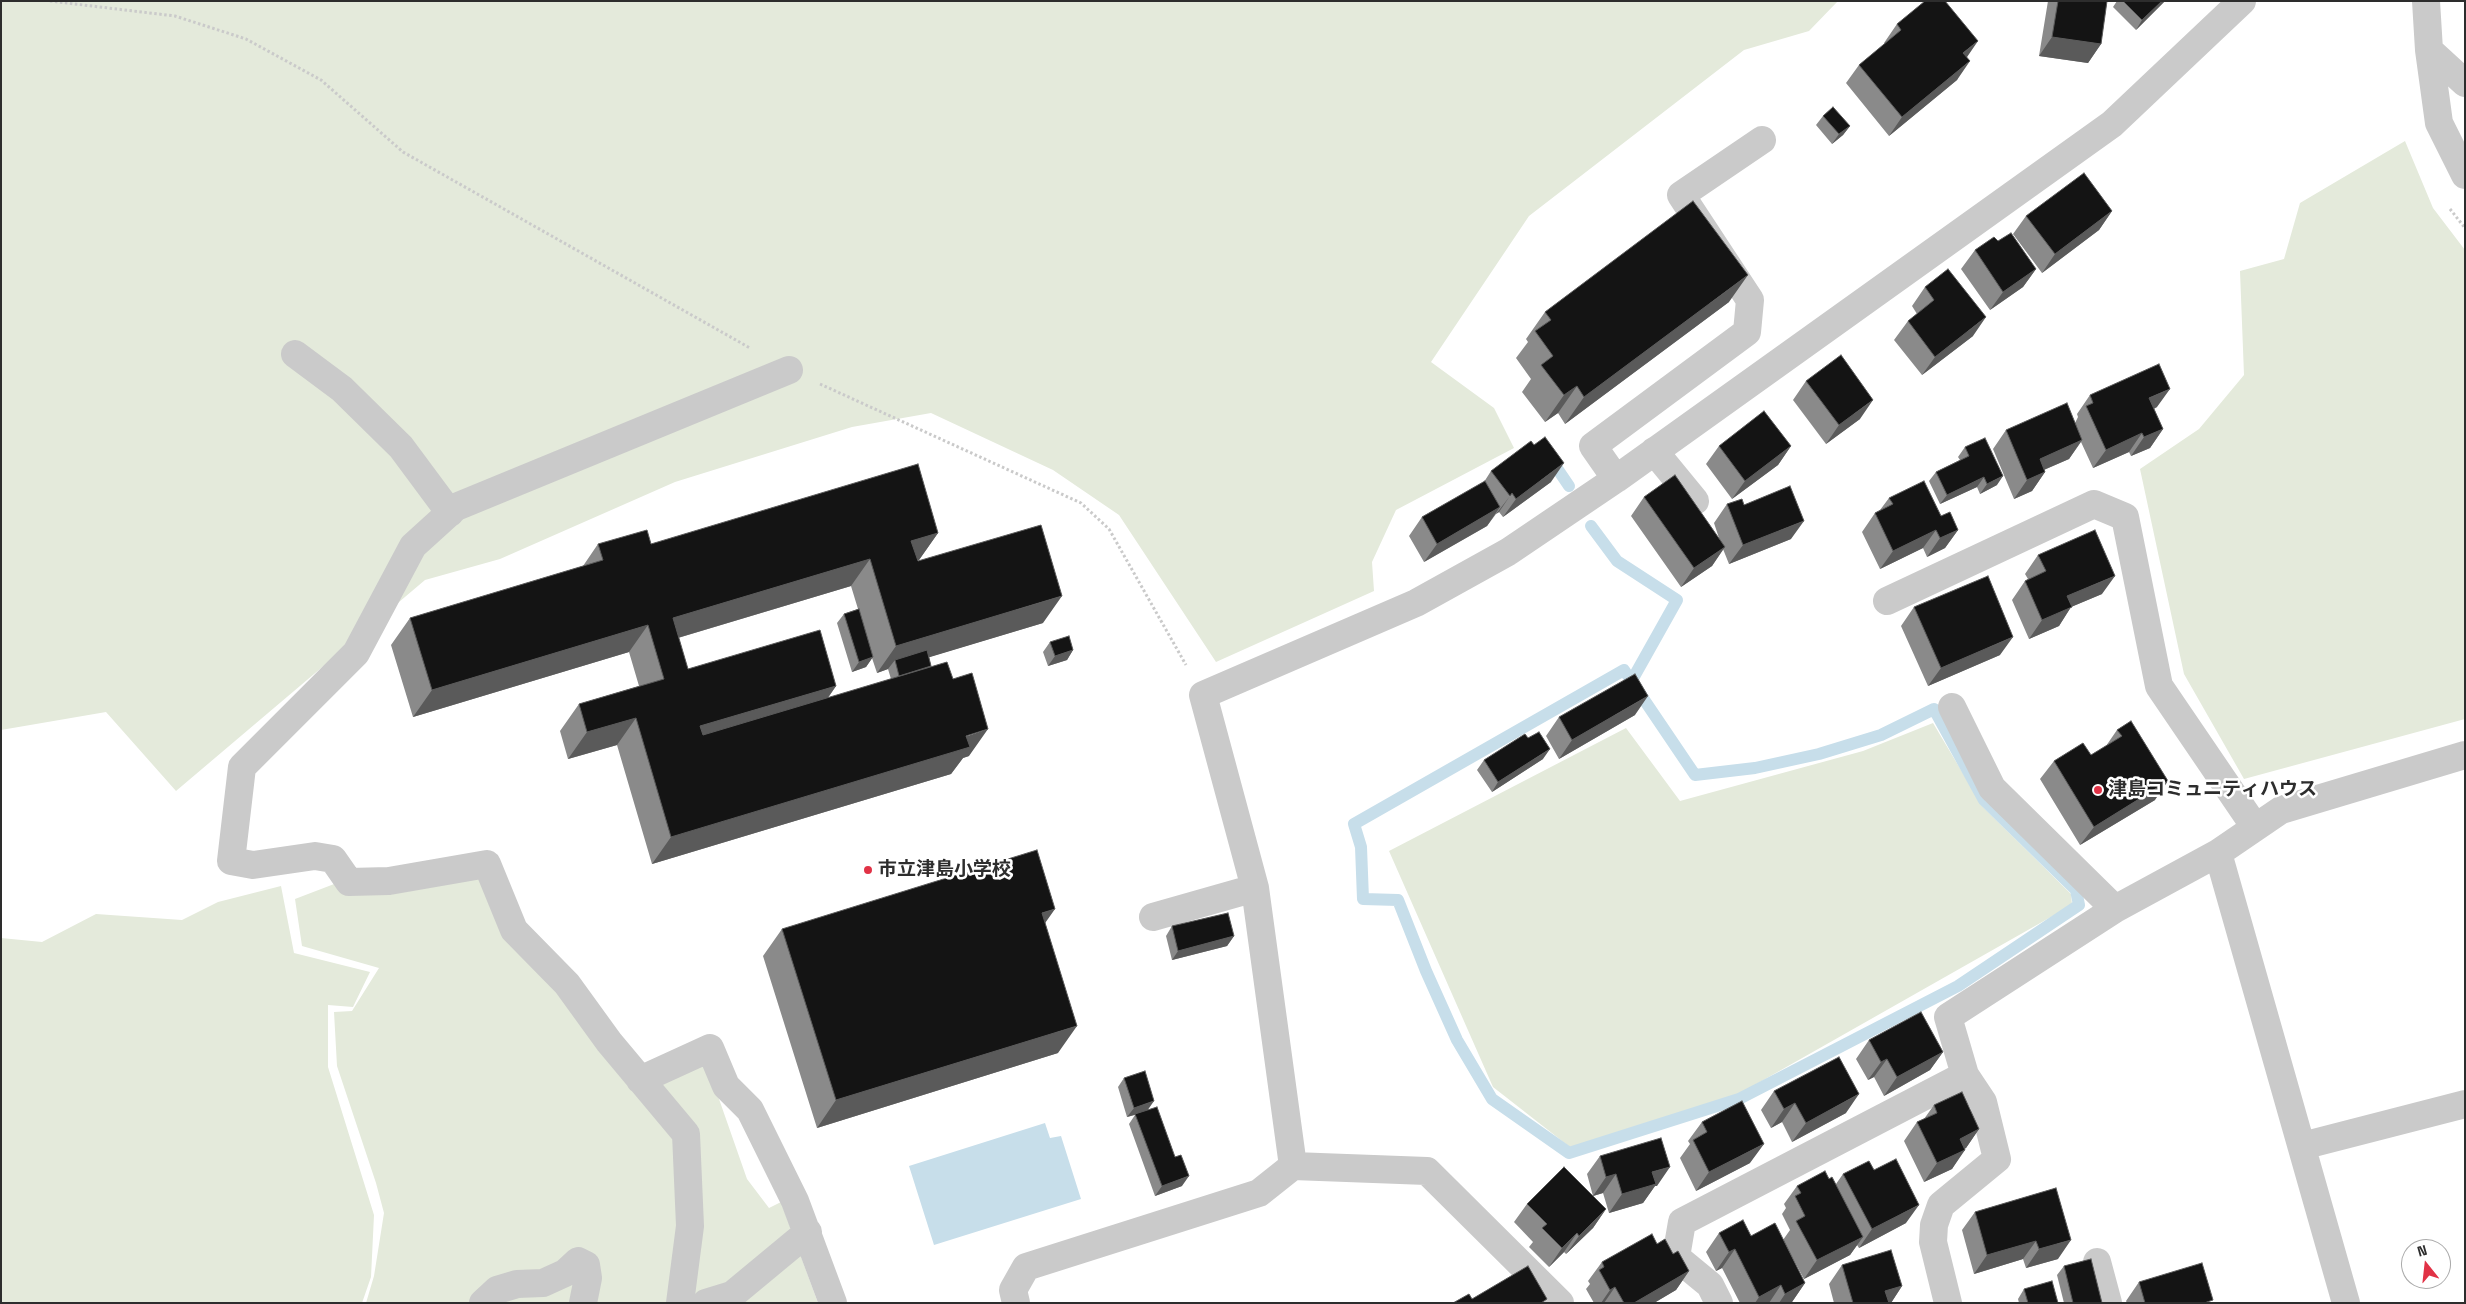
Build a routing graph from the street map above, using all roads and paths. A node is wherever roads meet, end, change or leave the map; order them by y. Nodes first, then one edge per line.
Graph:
1 (50, 1) edge
2 (2242, 1) edge
3 (2426, 1) edge
4 (2429, 50) junction
5 (2465, 83) edge
6 (1762, 140) dead end
7 (2465, 175) edge
8 (295, 354) dead end
9 (789, 370) junction
10 (1654, 451) junction
11 (1616, 479) junction
12 (1695, 502) edge
13 (450, 514) junction
14 (1886, 601) dead end
15 (1203, 694) junction
16 (1952, 708) dead end
17 (2465, 755) edge
18 (2255, 827) junction
19 (2218, 853) junction
20 (1255, 888) junction
21 (2115, 909) junction
22 (1153, 917) dead end
23 (1965, 1075) junction
24 (640, 1080) junction
25 (2465, 1104) edge
26 (2302, 1146) junction
27 (1293, 1166) junction
28 (808, 1232) junction
29 (2097, 1262) dead end
30 (483, 1303) edge
31 (583, 1303) edge
32 (680, 1303) edge
33 (706, 1303) edge
34 (833, 1303) edge
35 (1016, 1303) edge
36 (1560, 1303) edge
37 (1719, 1303) edge
38 (1948, 1303) edge
39 (2108, 1303) edge
40 (2346, 1303) edge

1 - 9 path
2 - 10 street
3 - 4 street
4 - 5 street
4 - 7 street
6 - 11 street
8 - 13 street
9 - 13 street
9 - 15 path
10 - 11 street
10 - 12 street
11 - 15 street
13 - 24 street
14 - 18 street
15 - 20 street
16 - 21 street
17 - 18 street
18 - 19 street
19 - 21 street
19 - 26 street
20 - 22 street
20 - 27 street
21 - 23 street
23 - 37 street
23 - 38 street
24 - 28 street
24 - 32 street
25 - 26 street
26 - 40 street
27 - 35 street
27 - 36 street
28 - 33 street
28 - 34 street
29 - 39 street
30 - 31 street

